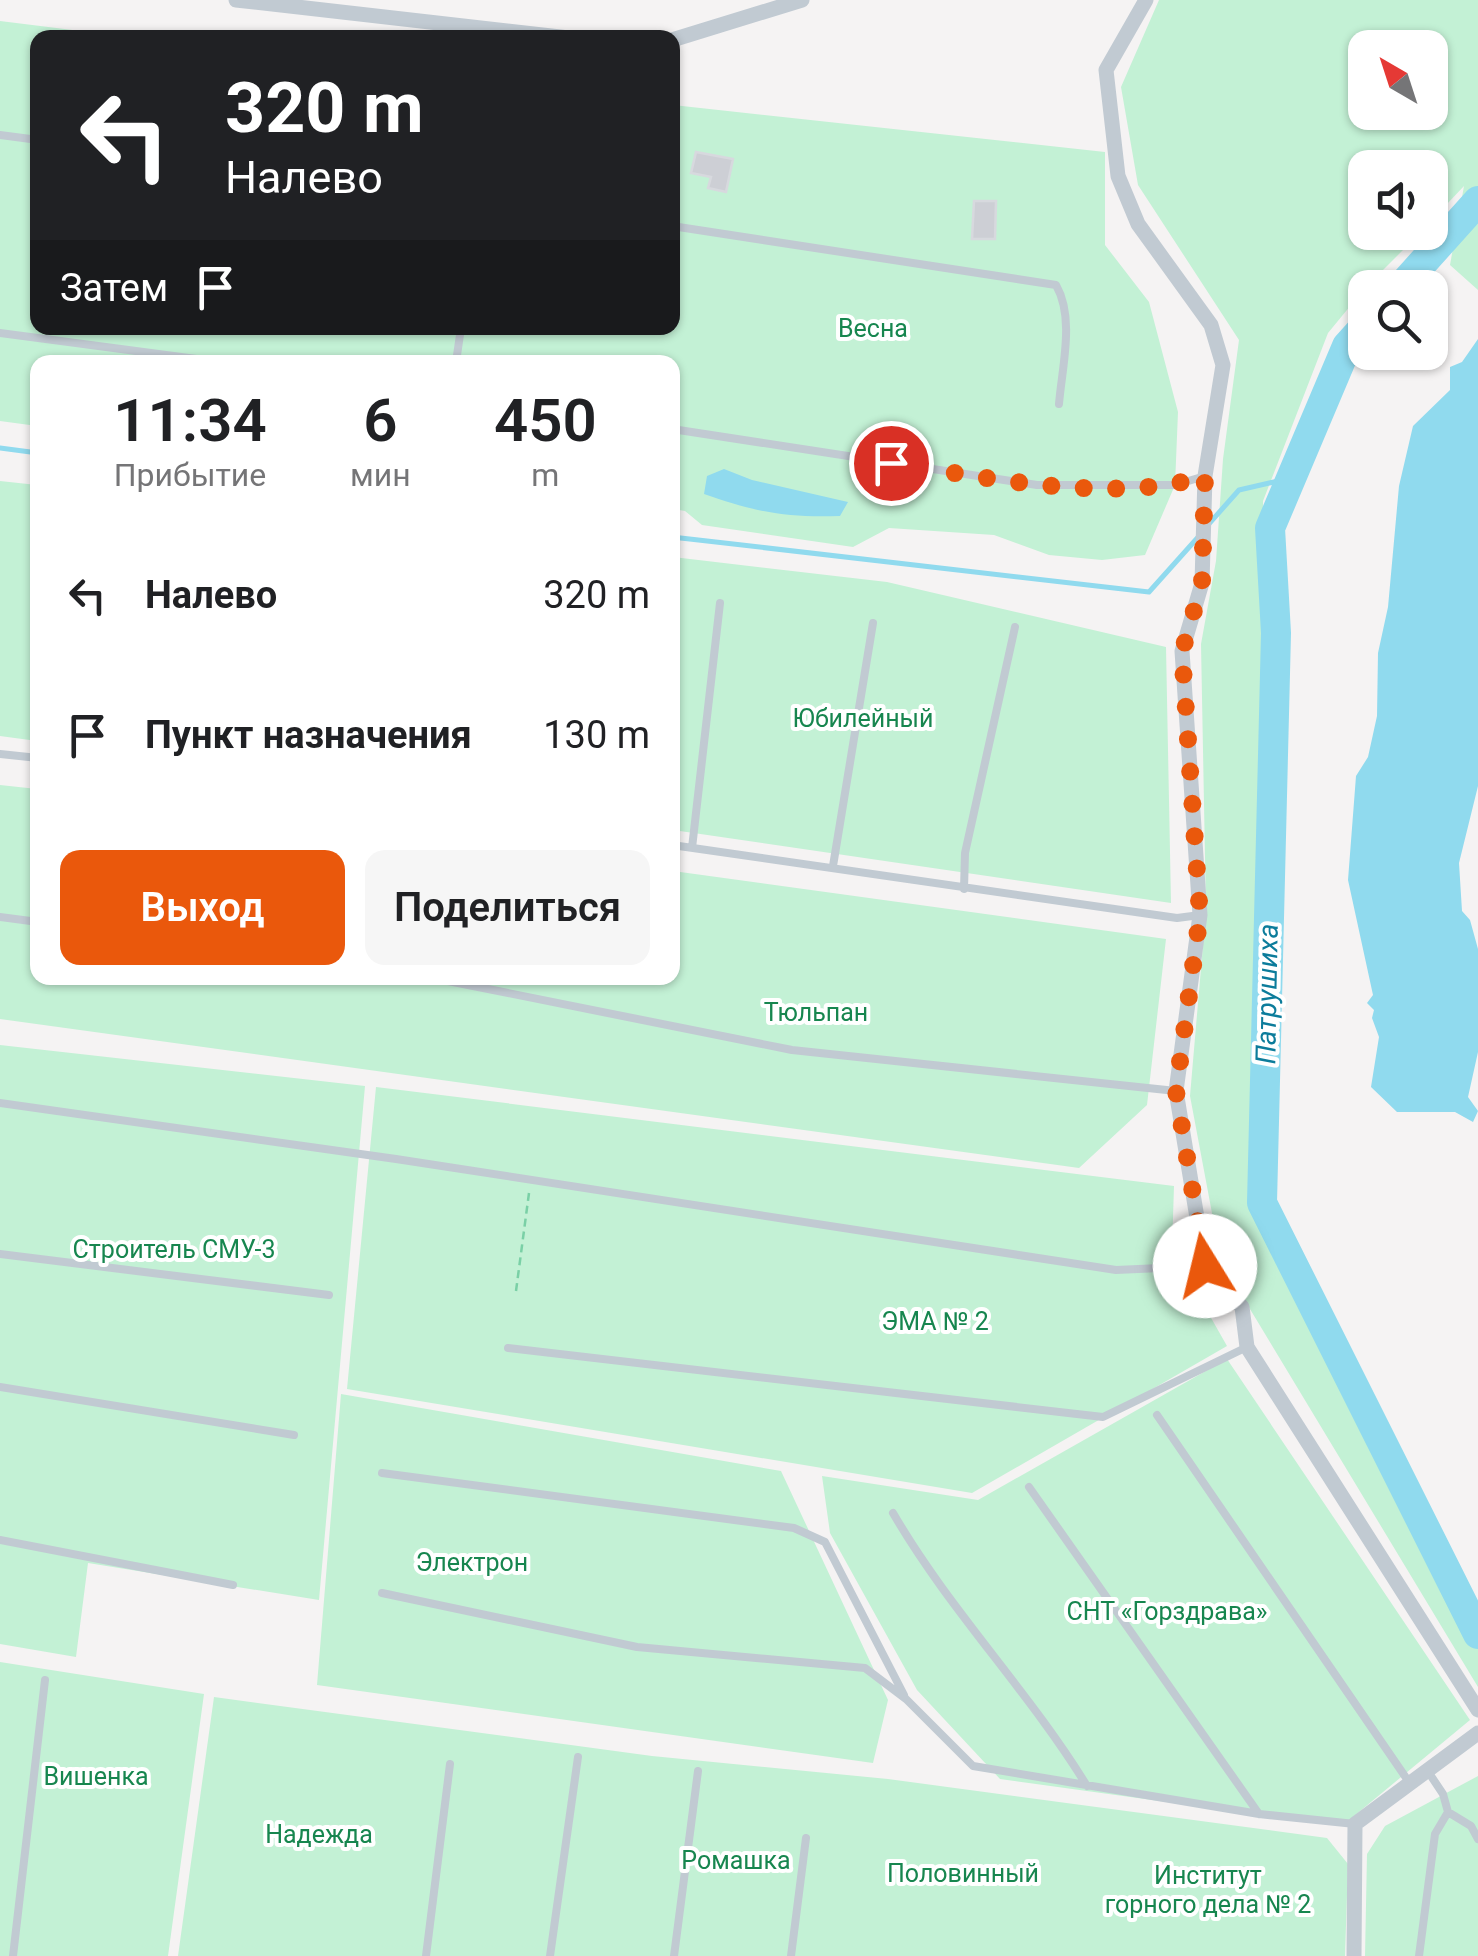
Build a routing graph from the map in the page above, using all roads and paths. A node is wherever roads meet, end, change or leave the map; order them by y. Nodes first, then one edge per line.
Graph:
1 (236, 0) edge
2 (802, 0) edge
3 (1146, 0) edge
4 (468, 30) edge
5 (680, 38) edge
6 (0, 136) edge
7 (30, 139) edge
8 (680, 227) edge
9 (0, 333) edge
10 (167, 355) edge
11 (1058, 404) dead end
12 (680, 430) edge
13 (1205, 476) junction
14 (720, 603) dead end
15 (872, 623) dead end
16 (1014, 627) dead end
17 (0, 754) edge
18 (30, 757) edge
19 (680, 846) edge
20 (692, 848) junction
21 (833, 866) junction
22 (964, 889) junction
23 (1200, 915) junction
24 (0, 917) edge
25 (30, 921) edge
26 (468, 985) edge
27 (1176, 1091) junction
28 (0, 1103) edge
29 (530, 1181) junction
30 (0, 1254) edge
31 (1205, 1266) junction
32 (516, 1290) dead end
33 (329, 1295) dead end
34 (508, 1348) dead end
35 (1247, 1348) junction
36 (0, 1386) edge
37 (1157, 1414) dead end
38 (294, 1434) dead end
39 (382, 1473) dead end
40 (1029, 1487) dead end
41 (893, 1513) dead end
42 (0, 1540) edge
43 (234, 1584) dead end
44 (382, 1593) dead end
45 (45, 1680) dead end
46 (906, 1699) junction
47 (1478, 1710) edge
48 (1478, 1733) edge
49 (578, 1757) dead end
50 (450, 1764) dead end
51 (698, 1771) dead end
52 (1429, 1773) junction
53 (1411, 1785) junction
54 (1087, 1786) junction
55 (1448, 1812) junction
56 (1259, 1814) junction
57 (1354, 1824) junction
58 (806, 1838) dead end
59 (1478, 1839) edge
60 (12, 1956) edge
61 (426, 1956) edge
62 (550, 1956) edge
63 (674, 1956) edge
64 (791, 1956) edge
65 (1354, 1956) edge
66 (1419, 1956) edge

1 - 4 street
2 - 5 street
3 - 13 street
6 - 7 lane
8 - 11 lane
9 - 10 lane
12 - 13 lane
13 - 23 street
14 - 20 lane
15 - 21 lane
16 - 22 lane
17 - 18 lane
19 - 20 lane
20 - 21 lane
21 - 22 lane
22 - 23 lane
23 - 27 street
24 - 25 lane
26 - 27 lane
27 - 31 street
28 - 29 lane
29 - 31 lane
29 - 32 path
30 - 33 lane
31 - 35 street
34 - 35 lane
35 - 47 street
36 - 38 lane
37 - 53 lane
39 - 46 lane
40 - 56 lane
41 - 54 lane
42 - 43 lane
44 - 46 lane
45 - 60 lane
46 - 54 lane
48 - 52 street
49 - 62 lane
50 - 61 lane
51 - 63 lane
52 - 53 street
52 - 55 lane
53 - 57 street
54 - 56 lane
55 - 59 lane
55 - 66 lane
56 - 57 lane
57 - 65 street
58 - 64 lane

